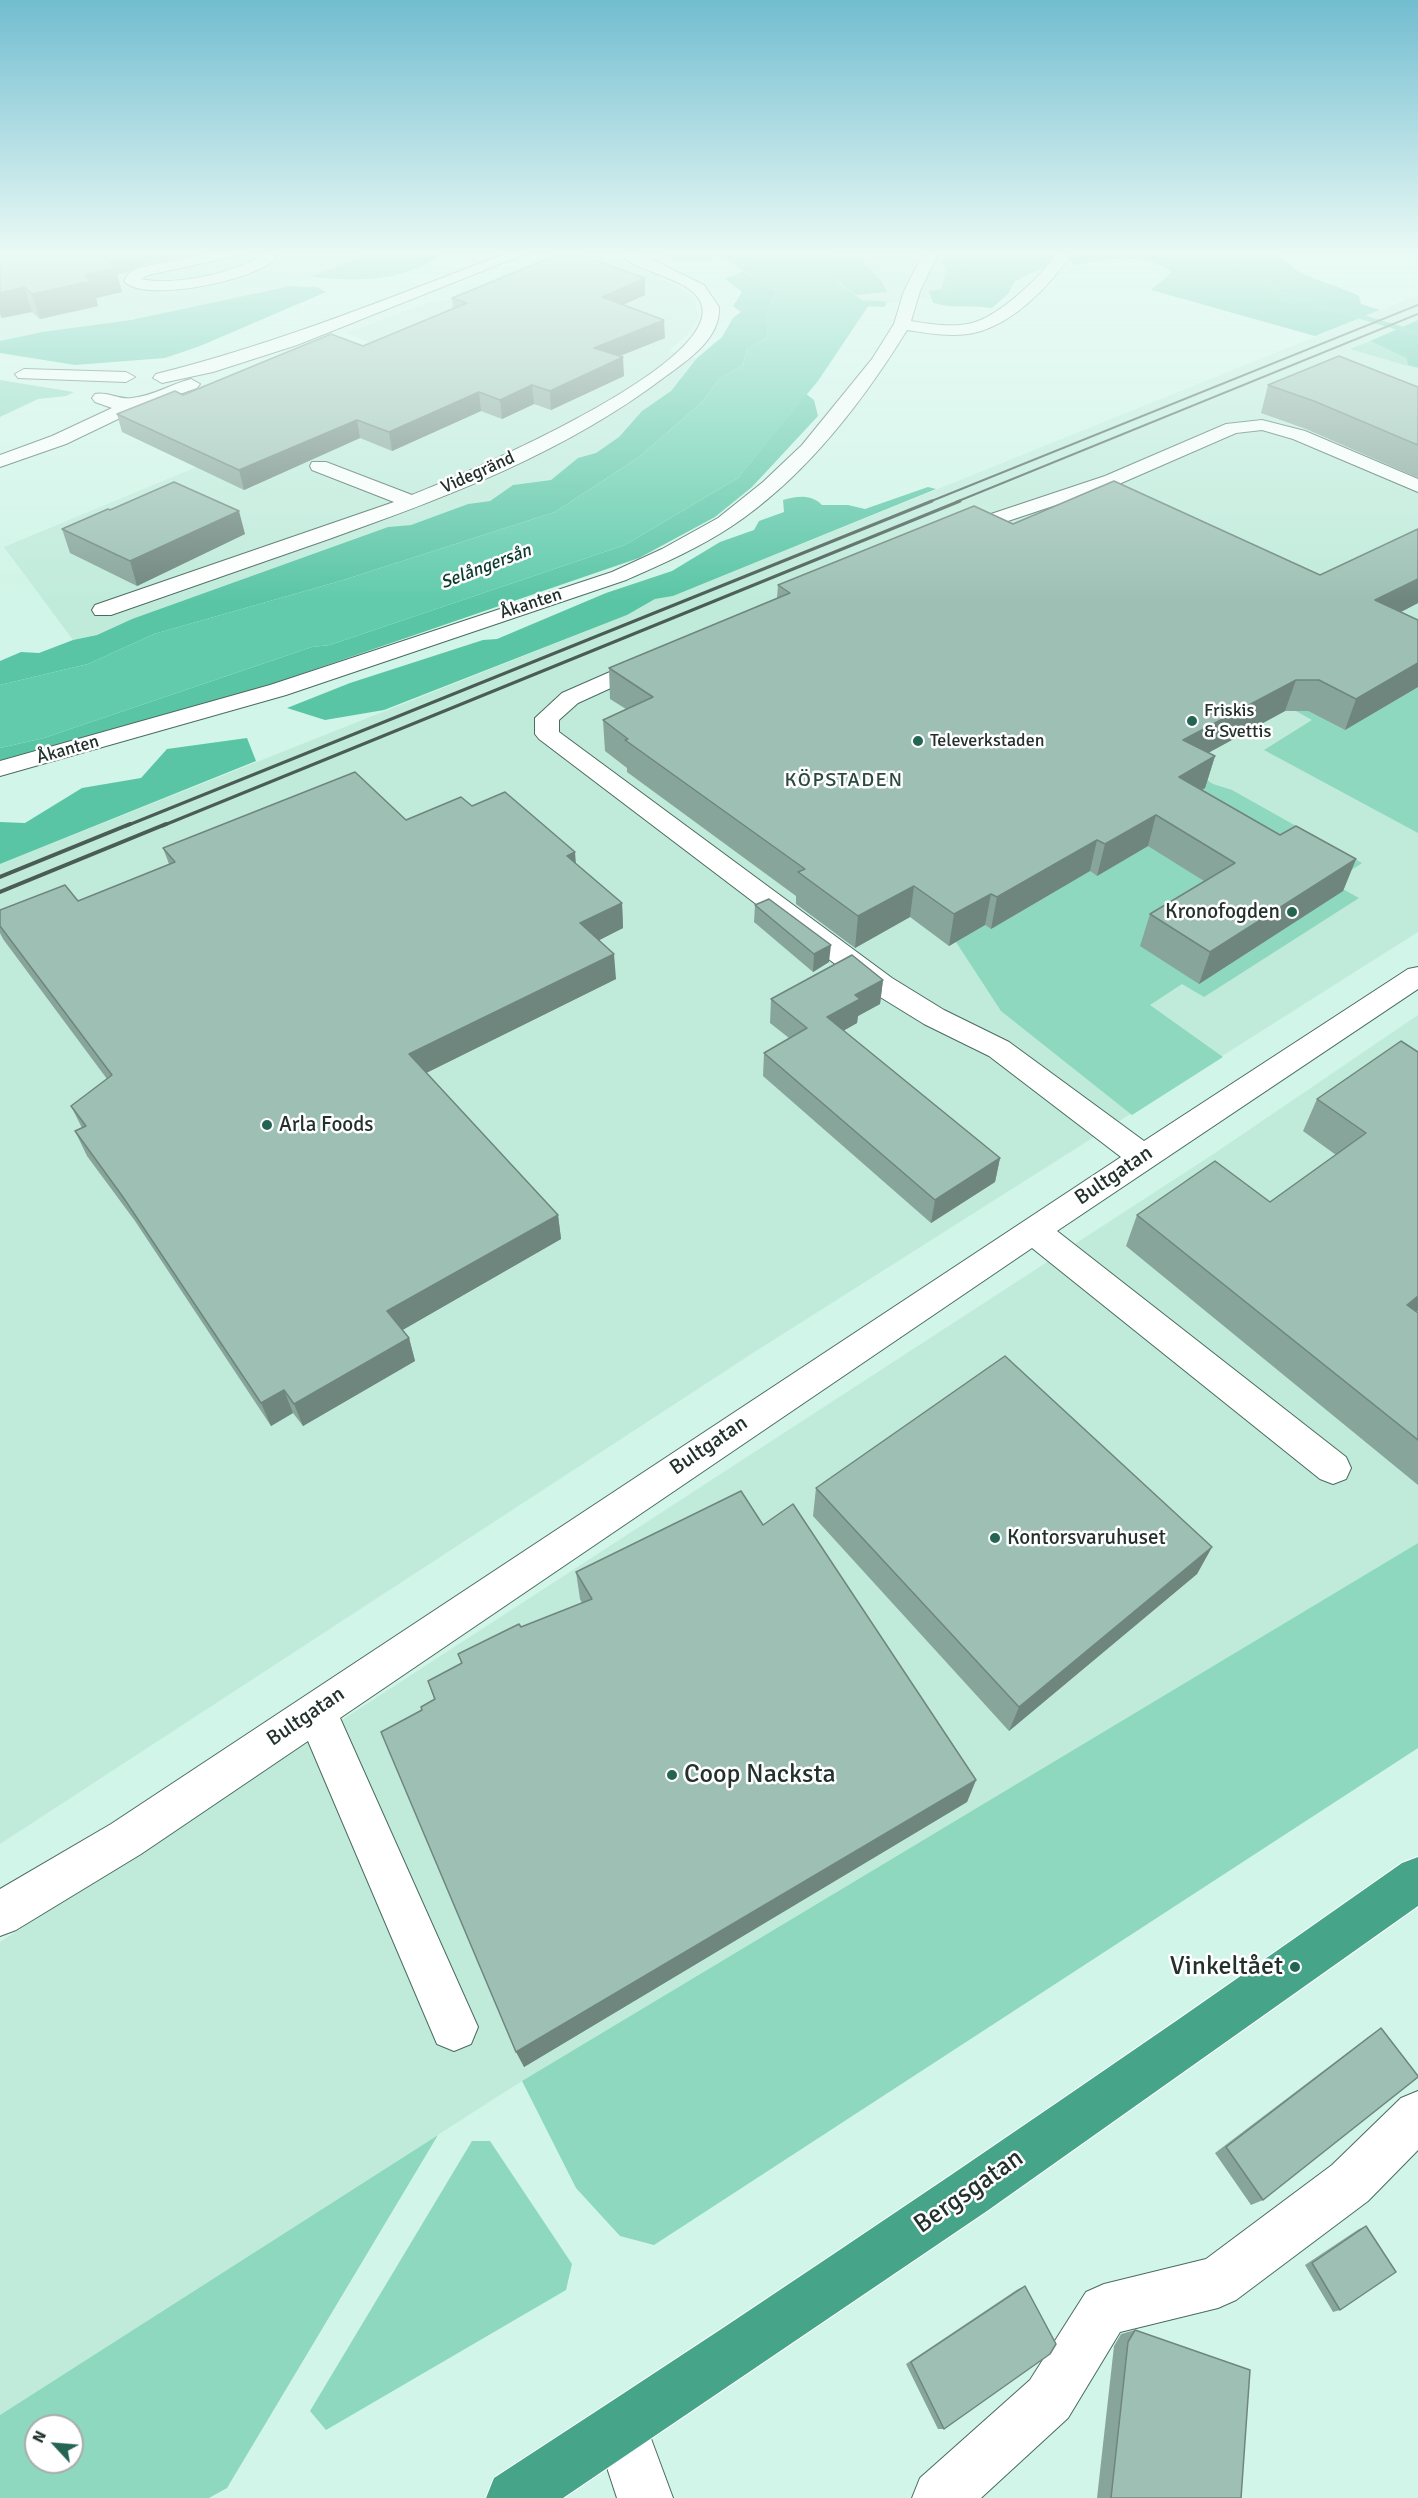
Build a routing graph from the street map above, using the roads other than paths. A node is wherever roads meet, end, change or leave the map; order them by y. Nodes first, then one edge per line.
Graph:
1 (233, 369) edge
2 (663, 369) edge
3 (873, 369) edge
4 (126, 377) junction
5 (165, 384) junction
6 (100, 394) junction
7 (137, 404) junction
8 (0, 452) edge
9 (0, 461) edge
10 (319, 466) dead end
11 (1418, 486) edge
12 (413, 502) junction
13 (939, 539) edge
14 (103, 610) dead end
15 (674, 651) edge
16 (0, 769) edge
17 (1418, 976) edge
18 (1143, 1157) junction
19 (1033, 1230) junction
20 (1333, 1468) dead end
21 (316, 1711) junction
22 (1418, 1879) edge
23 (0, 1914) edge
24 (454, 2027) dead end
25 (1418, 2115) edge
26 (621, 2428) junction
27 (514, 2498) edge
28 (645, 2498) edge
29 (940, 2498) edge

1 - 5 street
2 - 12 street, Videgränd
3 - 16 street, Åkanten
4 - 5 street
4 - 6 street
4 - 6 street
5 - 7 street
6 - 7 street
6 - 8 street
7 - 9 street
10 - 12 street
11 - 13 street
12 - 14 street, Videgränd
15 - 18 street
17 - 18 street, Bultgatan
18 - 19 street, Bultgatan
19 - 20 street
19 - 21 street, Bultgatan
21 - 23 street, Bultgatan
21 - 24 street
22 - 26 highway, Bergsgatan
25 - 29 street
26 - 27 highway, Bergsgatan
26 - 28 street

